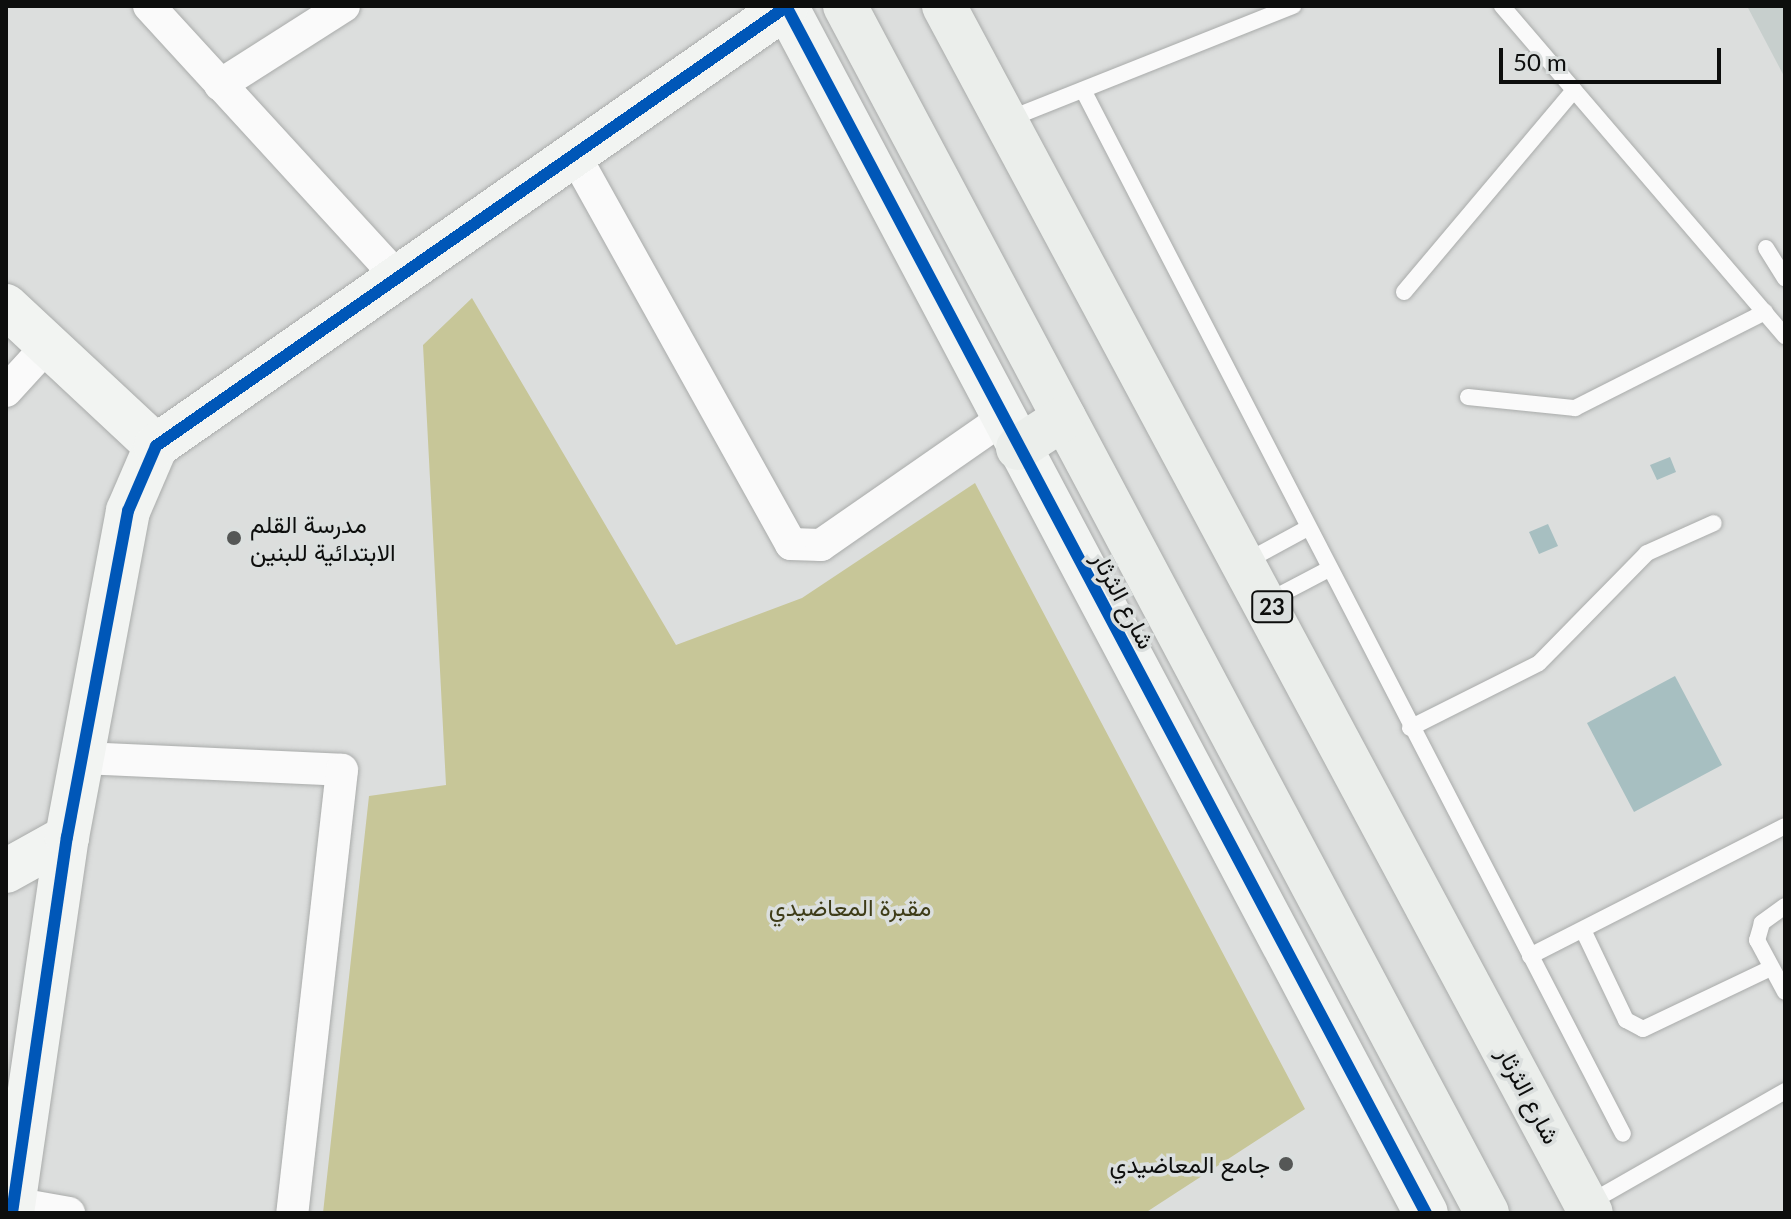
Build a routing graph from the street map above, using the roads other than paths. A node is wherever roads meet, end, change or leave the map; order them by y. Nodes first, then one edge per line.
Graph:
1 (149, 6) edge
2 (344, 6) edge
3 (786, 6) edge
4 (845, 6) edge
5 (944, 6) edge
6 (1293, 6) edge
7 (1502, 6) edge
8 (220, 85) junction
9 (1083, 90) junction
10 (1574, 90) junction
11 (1006, 120) junction
12 (575, 156) junction
13 (1766, 248) dead end
14 (1785, 278) edge
15 (400, 280) junction
16 (1404, 292) dead end
17 (6, 306) edge
18 (1765, 312) junction
19 (1785, 336) edge
20 (48, 345) junction
21 (6, 391) edge
22 (1468, 397) dead end
23 (1064, 418) junction
24 (1010, 433) junction
25 (156, 446) junction
26 (1714, 523) dead end
27 (1306, 529) junction
28 (1247, 561) junction
29 (1327, 570) junction
30 (1268, 601) junction
31 (1410, 728) junction
32 (82, 758) junction
33 (1785, 826) edge
34 (67, 837) junction
35 (6, 871) edge
36 (1785, 906) edge
37 (1583, 930) junction
38 (1530, 956) junction
39 (1771, 968) junction
40 (1785, 992) edge
41 (1785, 1091) edge
42 (1623, 1134) dead end
43 (16, 1152) edge
44 (12, 1208) edge
45 (1589, 1209) edge
46 (69, 1213) edge
47 (292, 1213) edge
48 (1426, 1213) edge
49 (1487, 1213) edge

1 - 8 street
2 - 8 street
3 - 12 street
3 - 24 street, شارع الثرثار
4 - 23 main road, شارع الثرثار
5 - 11 main road, شارع الثرثار / 23
6 - 9 lane
7 - 10 lane
8 - 15 street
9 - 11 lane
9 - 27 lane
10 - 16 lane
10 - 18 lane
11 - 28 main road, شارع الثرثار / 23
12 - 15 street
12 - 24 street
13 - 14 lane
15 - 25 street
17 - 20 street
18 - 19 lane
18 - 22 lane
20 - 21 street
20 - 25 street
23 - 24 main road
23 - 49 main road, شارع الثرثار
24 - 48 street, شارع الثرثار
25 - 32 street
26 - 31 lane
27 - 28 lane
27 - 29 lane
28 - 30 main road, شارع الثرثار / 23
29 - 30 lane
29 - 31 lane
30 - 45 main road, شارع الثرثار / 23
31 - 38 lane
32 - 34 street
32 - 47 street
33 - 37 lane
34 - 35 street
34 - 43 street
36 - 39 lane
37 - 38 lane
37 - 39 lane
38 - 42 lane
39 - 40 lane
41 - 45 lane
43 - 44 street
44 - 46 street

